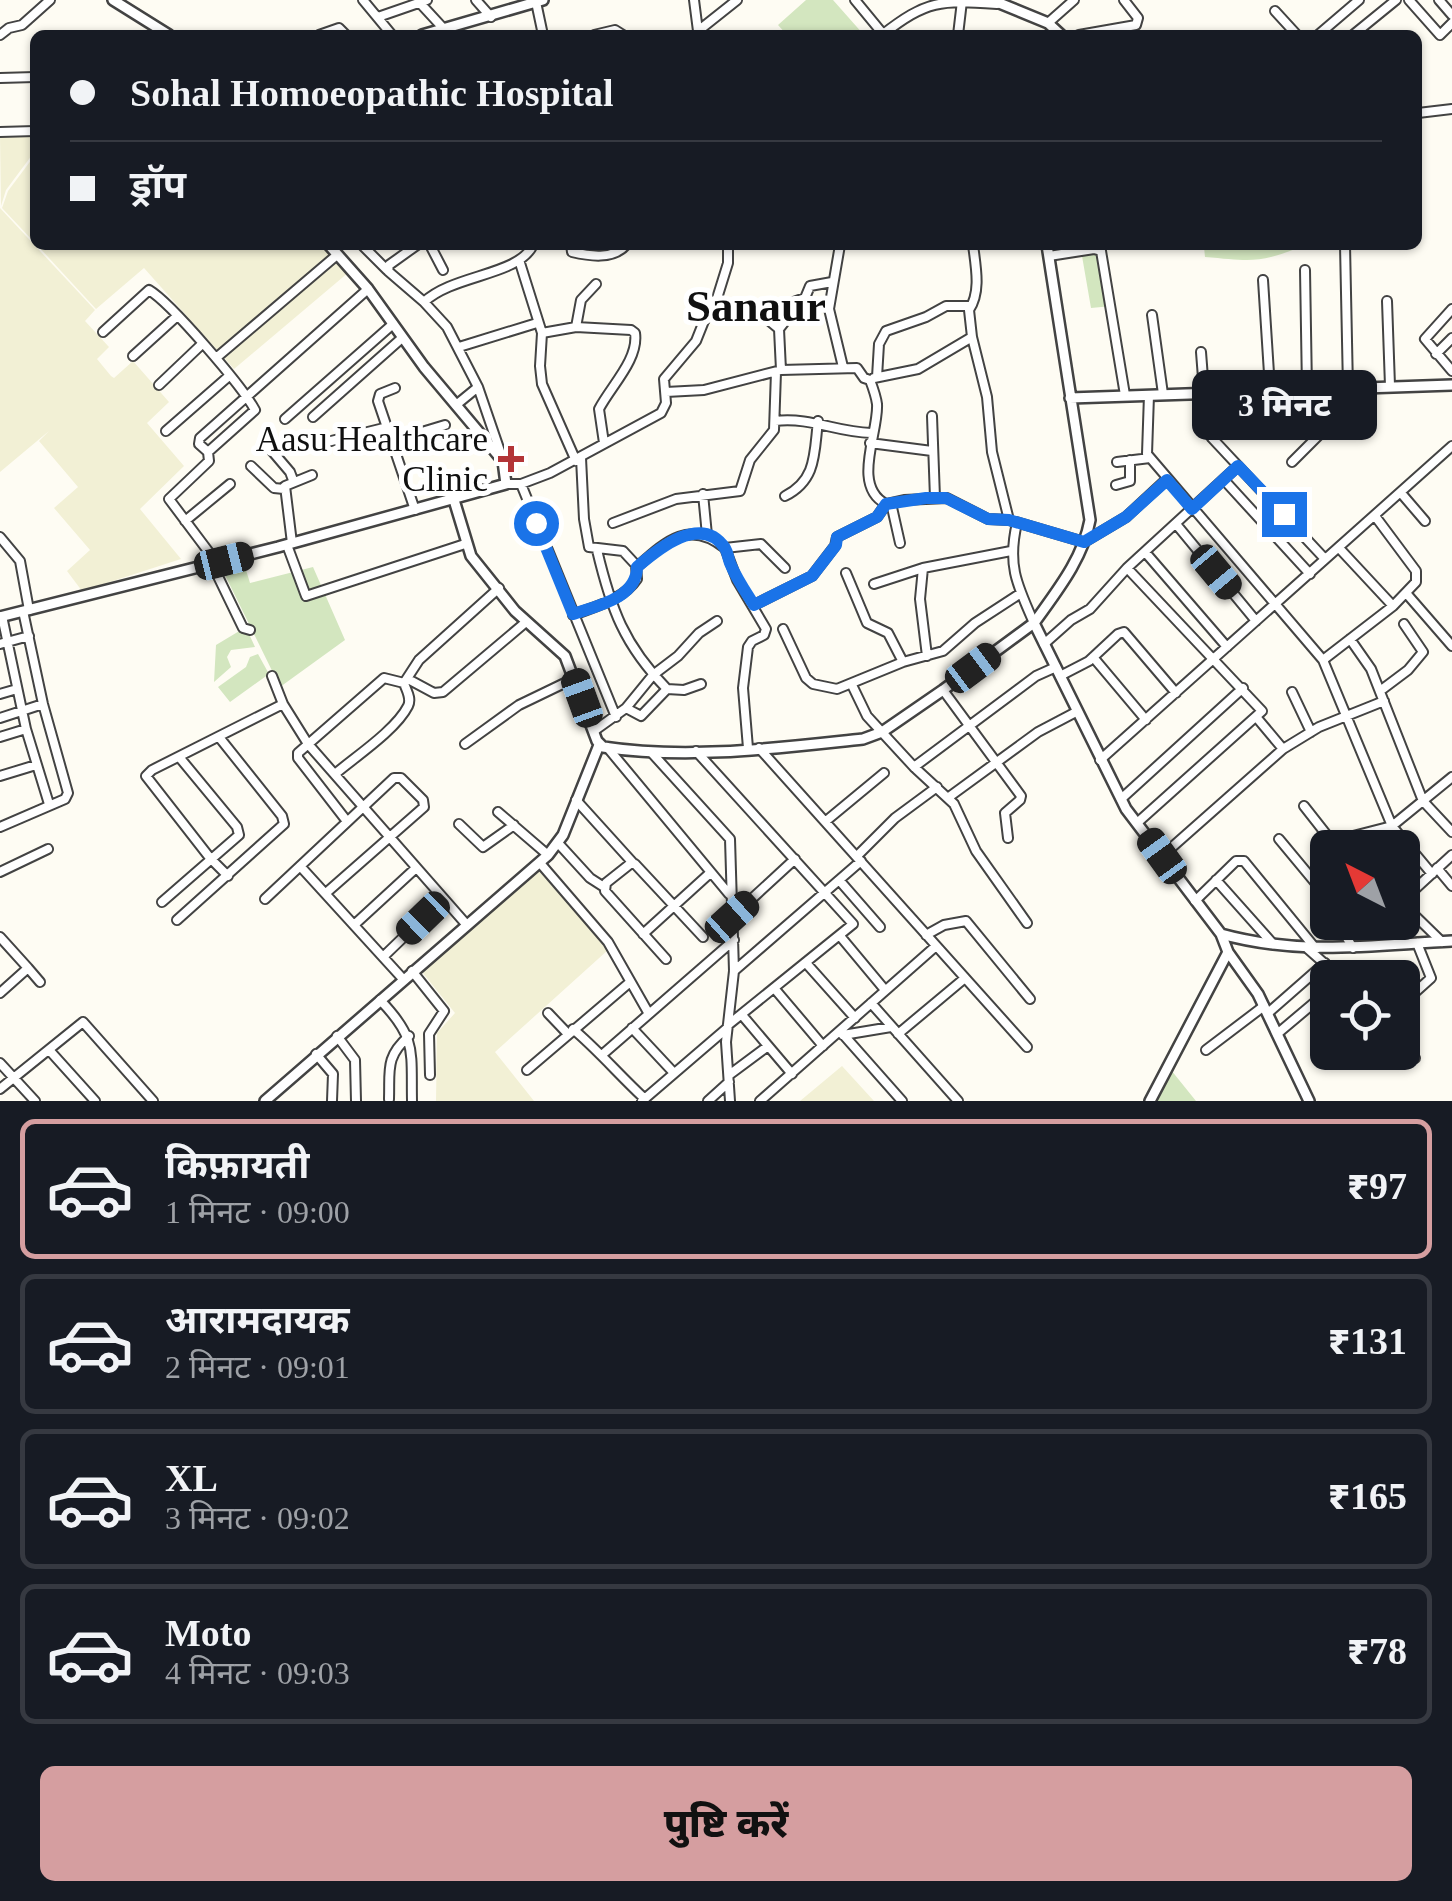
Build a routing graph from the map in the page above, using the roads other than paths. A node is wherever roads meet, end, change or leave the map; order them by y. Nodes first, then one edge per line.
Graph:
1 (50, 0) edge
2 (114, 0) edge
3 (363, 0) edge
4 (476, 0) edge
5 (694, 0) edge
6 (736, 0) edge
7 (855, 0) edge
8 (1074, 0) edge
9 (1124, 0) edge
10 (1359, 0) edge
11 (1396, 0) edge
12 (1409, 0) edge
13 (1439, 0) edge
14 (421, 1) edge
15 (540, 1) edge
16 (962, 1) edge
17 (995, 1) edge
18 (519, 4) edge
19 (1275, 11) dead end
20 (1452, 14) edge
21 (491, 16) junction
22 (378, 17) junction
23 (1336, 20) junction
24 (1048, 23) junction
25 (1452, 24) edge
26 (161, 30) edge
27 (388, 30) edge
28 (435, 30) edge
29 (443, 30) edge
30 (543, 30) edge
31 (698, 30) edge
32 (701, 30) edge
33 (880, 30) edge
34 (888, 30) edge
35 (959, 30) edge
36 (1056, 30) edge
37 (1121, 30) edge
38 (1293, 30) edge
39 (1324, 30) edge
40 (1346, 30) edge
41 (1357, 30) edge
42 (0, 35) edge
43 (0, 78) edge
44 (30, 78) edge
45 (1452, 109) edge
46 (1422, 113) edge
47 (30, 131) edge
48 (0, 132) edge
49 (333, 250) edge
50 (367, 250) edge
51 (410, 250) edge
52 (433, 250) edge
53 (529, 250) edge
54 (572, 250) edge
55 (622, 250) edge
56 (730, 250) edge
57 (839, 250) edge
58 (973, 250) edge
59 (1048, 250) edge
60 (1098, 250) edge
61 (1345, 250) edge
62 (337, 255) junction
63 (520, 263) junction
64 (388, 270) junction
65 (444, 270) dead end
66 (1305, 270) dead end
67 (1263, 280) dead end
68 (832, 282) junction
69 (596, 284) dead end
70 (368, 289) junction
71 (1386, 301) dead end
72 (424, 302) junction
73 (970, 306) junction
74 (714, 308) junction
75 (1452, 309) edge
76 (1152, 316) dead end
77 (176, 317) junction
78 (537, 323) junction
79 (392, 324) junction
80 (576, 327) junction
81 (779, 329) junction
82 (103, 332) dead end
83 (542, 333) junction
84 (972, 337) junction
85 (402, 338) junction
86 (1452, 338) edge
87 (201, 344) junction
88 (459, 347) junction
89 (1200, 352) dead end
90 (1436, 354) junction
91 (133, 356) dead end
92 (216, 358) junction
93 (843, 366) junction
94 (778, 371) junction
95 (1452, 372) edge
96 (228, 376) junction
97 (874, 378) junction
98 (1452, 384) edge
99 (159, 385) dead end
100 (1390, 386) junction
101 (478, 387) junction
102 (396, 388) dead end
103 (1348, 388) junction
104 (1367, 388) junction
105 (1270, 389) junction
106 (1306, 390) junction
107 (666, 392) junction
108 (1203, 392) junction
109 (1163, 394) junction
110 (1148, 395) junction
111 (246, 396) junction
112 (1125, 396) junction
113 (1070, 398) junction
114 (456, 405) junction
115 (932, 416) dead end
116 (313, 417) dead end
117 (284, 419) dead end
118 (774, 421) junction
119 (818, 421) junction
120 (445, 424) dead end
121 (388, 428) junction
122 (166, 432) dead end
123 (871, 438) junction
124 (392, 441) junction
125 (323, 443) dead end
126 (604, 443) junction
127 (267, 445) dead end
128 (1452, 446) edge
129 (932, 450) junction
130 (208, 452) junction
131 (1150, 458) junction
132 (578, 460) junction
133 (1130, 460) junction
134 (502, 461) junction
135 (1117, 462) dead end
136 (1292, 462) dead end
137 (251, 466) dead end
138 (1238, 466) junction
139 (312, 475) dead end
140 (293, 480) junction
141 (1167, 480) junction
142 (1225, 481) junction
143 (230, 484) dead end
144 (506, 484) junction
145 (521, 484) junction
146 (1116, 485) dead end
147 (284, 489) junction
148 (1401, 493) junction
149 (703, 494) junction
150 (786, 496) dead end
151 (935, 498) junction
152 (454, 500) junction
153 (888, 504) junction
154 (1192, 509) junction
155 (415, 510) junction
156 (1375, 516) junction
157 (184, 521) junction
158 (1425, 521) dead end
159 (613, 522) dead end
160 (1013, 522) junction
161 (1176, 524) junction
162 (707, 535) junction
163 (0, 537) edge
164 (1084, 542) junction
165 (900, 543) dead end
166 (289, 544) junction
167 (466, 544) junction
168 (725, 548) junction
169 (1339, 548) junction
170 (596, 550) junction
171 (1011, 551) junction
172 (1144, 552) junction
173 (1326, 559) junction
174 (215, 563) junction
175 (637, 567) junction
176 (785, 568) dead end
177 (922, 568) junction
178 (1128, 568) junction
179 (846, 572) dead end
180 (1310, 574) junction
181 (874, 584) dead end
182 (499, 588) junction
183 (1021, 593) junction
184 (1406, 593) junction
185 (610, 601) junction
186 (1276, 604) junction
187 (754, 605) junction
188 (1393, 606) junction
189 (26, 610) junction
190 (573, 614) junction
191 (1, 617) edge
192 (717, 620) dead end
193 (1256, 621) junction
194 (526, 622) junction
195 (1034, 623) junction
196 (1404, 624) dead end
197 (783, 629) dead end
198 (250, 630) dead end
199 (29, 636) junction
200 (1350, 639) junction
201 (4, 642) edge
202 (1044, 644) junction
203 (1227, 646) junction
204 (1452, 646) edge
205 (927, 656) junction
206 (1093, 657) junction
207 (1213, 660) junction
208 (1323, 660) junction
209 (903, 662) junction
210 (13, 666) junction
211 (0, 669) edge
212 (1058, 672) junction
213 (653, 675) junction
214 (272, 676) dead end
215 (575, 678) junction
216 (406, 681) junction
217 (701, 684) dead end
218 (852, 685) junction
219 (1242, 688) junction
220 (667, 689) junction
221 (17, 690) junction
222 (943, 690) junction
223 (1380, 691) junction
224 (1292, 692) dead end
225 (1176, 693) junction
226 (0, 694) edge
227 (1384, 701) junction
228 (43, 704) junction
229 (283, 704) junction
230 (626, 708) junction
231 (23, 711) junction
232 (1076, 712) junction
233 (616, 717) junction
234 (1346, 717) junction
235 (0, 718) edge
236 (1257, 718) junction
237 (1146, 720) junction
238 (970, 724) junction
239 (26, 729) junction
240 (594, 731) junction
241 (882, 732) junction
242 (1311, 732) junction
243 (0, 737) edge
244 (220, 737) junction
245 (308, 744) junction
246 (465, 744) dead end
247 (603, 746) junction
248 (754, 748) junction
249 (1283, 748) junction
250 (696, 751) junction
251 (652, 752) junction
252 (180, 758) junction
253 (1100, 760) junction
254 (997, 764) junction
255 (36, 765) junction
256 (914, 767) junction
257 (884, 773) dead end
258 (335, 774) junction
259 (0, 776) edge
260 (1452, 777) edge
261 (937, 787) junction
262 (949, 797) junction
263 (1122, 798) junction
264 (576, 800) junction
265 (1424, 801) junction
266 (49, 804) junction
267 (362, 806) junction
268 (1304, 806) dead end
269 (498, 812) dead end
270 (346, 820) junction
271 (826, 821) junction
272 (1138, 823) junction
273 (459, 824) dead end
274 (514, 825) junction
275 (1392, 826) junction
276 (0, 827) edge
277 (1322, 830) edge
278 (1376, 830) edge
279 (1452, 832) edge
280 (391, 838) junction
281 (1008, 838) dead end
282 (1279, 839) dead end
283 (558, 843) junction
284 (48, 849) dead end
285 (1452, 854) edge
286 (548, 855) junction
287 (1162, 856) junction
288 (210, 858) junction
289 (859, 858) junction
290 (795, 860) junction
291 (540, 863) junction
292 (633, 863) junction
293 (300, 866) junction
294 (416, 868) junction
295 (1434, 871) junction
296 (0, 872) edge
297 (709, 874) junction
298 (228, 876) junction
299 (1310, 876) edge
300 (839, 880) junction
301 (1216, 880) junction
302 (1420, 885) edge
303 (1452, 886) edge
304 (604, 887) junction
305 (825, 892) junction
306 (326, 893) junction
307 (730, 895) junction
308 (264, 899) dead end
309 (443, 900) junction
310 (1195, 901) junction
311 (162, 902) dead end
312 (674, 906) junction
313 (732, 917) junction
314 (1420, 918) edge
315 (177, 920) dead end
316 (1027, 923) dead end
317 (466, 924) junction
318 (354, 925) junction
319 (880, 927) dead end
320 (644, 934) junction
321 (1221, 934) junction
322 (926, 935) junction
323 (840, 936) junction
324 (702, 937) dead end
325 (0, 938) edge
326 (734, 940) junction
327 (1348, 940) edge
328 (1399, 940) edge
329 (1447, 941) edge
330 (1418, 943) junction
331 (1400, 944) junction
332 (936, 946) junction
333 (1275, 947) junction
334 (1353, 948) junction
335 (1312, 949) junction
336 (1228, 952) junction
337 (384, 956) junction
338 (666, 959) dead end
339 (1322, 960) edge
340 (806, 963) junction
341 (28, 968) junction
342 (412, 971) junction
343 (734, 971) junction
344 (1310, 975) edge
345 (965, 978) junction
346 (403, 980) junction
347 (40, 982) dead end
348 (629, 983) junction
349 (774, 988) junction
350 (1420, 988) edge
351 (885, 990) junction
352 (0, 993) edge
353 (1030, 999) dead end
354 (380, 1000) junction
355 (871, 1003) junction
356 (1310, 1006) edge
357 (1266, 1009) junction
358 (548, 1014) dead end
359 (649, 1014) junction
360 (742, 1015) junction
361 (856, 1018) junction
362 (728, 1026) junction
363 (632, 1028) junction
364 (894, 1030) junction
365 (571, 1032) junction
366 (842, 1034) junction
367 (1277, 1034) junction
368 (337, 1036) junction
369 (409, 1036) junction
370 (768, 1046) junction
371 (823, 1046) junction
372 (1028, 1048) dead end
373 (50, 1050) junction
374 (1206, 1050) dead end
375 (316, 1054) junction
376 (603, 1054) junction
377 (0, 1063) edge
378 (528, 1070) dead end
379 (674, 1073) junction
380 (792, 1074) junction
381 (430, 1075) dead end
382 (12, 1077) junction
383 (729, 1078) junction
384 (0, 1089) edge
385 (389, 1099) edge
386 (644, 1100) edge
387 (35, 1101) edge
388 (95, 1101) edge
389 (153, 1101) edge
390 (265, 1101) edge
391 (332, 1101) edge
392 (356, 1101) edge
393 (412, 1101) edge
394 (708, 1101) edge
395 (730, 1101) edge
396 (760, 1101) edge
397 (902, 1101) edge
398 (958, 1101) edge
399 (1150, 1101) edge
400 (1309, 1101) edge

1 - 42 street
2 - 26 street
3 - 22 street
4 - 21 street
5 - 31 street
6 - 32 street
7 - 33 street
8 - 24 street
9 - 37 street
10 - 23 street
11 - 41 street
12 - 25 street
13 - 20 street
14 - 22 street
14 - 28 street
15 - 18 street
15 - 30 street
16 - 17 street
16 - 34 street
16 - 35 street
17 - 24 street
18 - 21 street
19 - 38 street
21 - 29 street
22 - 27 street
23 - 39 street
23 - 40 street
24 - 36 street
43 - 44 street
45 - 46 street
47 - 48 street
49 - 62 street
50 - 64 street
51 - 64 street
52 - 65 street
53 - 63 street
54 - 55 street
56 - 74 street
57 - 68 street
58 - 73 street
59 - 113 street
60 - 112 street
61 - 103 street
62 - 70 street
62 - 92 street
63 - 72 street
63 - 78 street
64 - 72 street
66 - 106 street
67 - 105 street
68 - 81 street
68 - 93 street
69 - 80 street
70 - 79 street
70 - 111 street
71 - 100 street
72 - 88 street
73 - 84 street
73 - 97 street
74 - 81 street
74 - 107 street
75 - 90 street
76 - 109 street
77 - 82 street
77 - 87 street
77 - 91 street
78 - 83 street
78 - 88 street
79 - 85 street
79 - 117 street
80 - 83 street
80 - 126 street
81 - 94 street
83 - 132 street
84 - 97 street
84 - 160 street
85 - 114 street
85 - 116 street
86 - 90 street
87 - 92 street
87 - 99 street
88 - 101 street
89 - 108 street
90 - 95 street
92 - 96 street
93 - 94 street
93 - 97 street
94 - 107 street
94 - 118 street
96 - 111 street
96 - 122 street
97 - 123 street
98 - 100 street
100 - 104 street
101 - 114 street
101 - 134 street
102 - 121 street
103 - 104 street
103 - 106 street
104 - 136 street
105 - 106 street
105 - 108 street
107 - 126 street
108 - 109 street
108 - 138 street
109 - 110 street
110 - 112 street
110 - 131 street
111 - 130 street
111 - 130 street
112 - 113 street
113 - 164 street
114 - 134 street
115 - 129 street
118 - 119 street
118 - 149 street
119 - 123 street
119 - 150 street
120 - 124 street
121 - 124 street
121 - 125 street
123 - 129 street
123 - 153 street
124 - 155 street
126 - 132 street
127 - 140 street
128 - 148 street
129 - 151 street
130 - 157 street
131 - 133 street
131 - 141 street
132 - 145 street
132 - 170 street
133 - 135 street
133 - 146 street
134 - 144 street
137 - 147 street
138 - 142 street
138 - 173 street
139 - 140 street
140 - 147 street
141 - 154 street
141 - 164 street
142 - 154 street
142 - 180 street
143 - 157 street
144 - 145 street
144 - 152 street
145 - 190 street
147 - 166 street
148 - 156 street
148 - 158 street
149 - 159 street
149 - 162 street
151 - 153 street
151 - 160 street
152 - 155 street
152 - 167 street
153 - 165 street
153 - 187 street
154 - 161 street
154 - 186 street
155 - 166 street
156 - 169 street
156 - 184 street
157 - 174 street
160 - 164 street
160 - 171 street
161 - 172 street
161 - 193 street
162 - 168 street
162 - 175 street
163 - 189 street
164 - 195 street
166 - 167 street
166 - 174 street
167 - 182 street
168 - 176 street
168 - 187 street
169 - 173 street
169 - 188 street
170 - 175 street
170 - 185 street
171 - 177 street
171 - 183 street
172 - 178 street
172 - 203 street
173 - 180 street
174 - 189 street
174 - 198 street
175 - 185 street
177 - 181 street
177 - 205 street
178 - 202 street
178 - 207 street
179 - 209 street
180 - 186 street
182 - 194 street
182 - 216 street
183 - 195 street
183 - 205 street
184 - 188 street
184 - 204 street
185 - 190 street
185 - 213 street
186 - 193 street
186 - 208 street
187 - 248 street
188 - 200 street
189 - 191 street
189 - 199 street
190 - 233 street
191 - 201 street
192 - 213 street
193 - 203 street
194 - 215 street
194 - 216 street
195 - 202 street
195 - 222 street
196 - 223 street
197 - 218 street
199 - 201 street
199 - 228 street
200 - 208 street
200 - 223 street
201 - 210 street
202 - 212 street
203 - 207 street
205 - 209 street
206 - 212 street
206 - 225 street
206 - 237 street
207 - 219 street
207 - 225 street
208 - 234 street
209 - 218 street
210 - 211 street
210 - 221 street
212 - 232 street
212 - 238 street
213 - 220 street
213 - 230 street
214 - 229 street
215 - 240 street
215 - 246 street
216 - 245 street
216 - 258 street
217 - 220 street
218 - 241 street
219 - 236 street
219 - 263 street
220 - 230 street
221 - 226 street
221 - 231 street
222 - 238 street
222 - 241 street
223 - 227 street
224 - 242 street
225 - 237 street
227 - 234 street
227 - 265 street
228 - 231 street
228 - 266 street
229 - 244 street
229 - 245 street
230 - 233 street
231 - 235 street
231 - 239 street
232 - 253 street
232 - 254 street
233 - 240 street
234 - 242 street
234 - 275 street
236 - 249 street
236 - 272 street
237 - 253 street
238 - 254 street
238 - 256 street
239 - 243 street
239 - 255 street
240 - 247 street
241 - 248 street
241 - 256 street
242 - 249 street
244 - 252 street
244 - 298 street
245 - 258 street
245 - 270 street
247 - 251 street
247 - 264 street
247 - 297 street
248 - 250 street
248 - 271 street
249 - 287 street
250 - 251 street
250 - 290 street
251 - 307 street
252 - 288 street
252 - 288 street
253 - 263 street
254 - 262 street
254 - 281 street
255 - 259 street
255 - 266 street
256 - 261 street
257 - 271 street
258 - 267 street
260 - 265 street
261 - 262 street
261 - 289 street
262 - 316 street
263 - 272 street
264 - 283 street
264 - 292 street
265 - 275 street
265 - 279 street
266 - 276 street
267 - 270 street
267 - 280 street
267 - 280 street
268 - 277 street
269 - 274 street
270 - 293 street
271 - 289 street
272 - 287 street
273 - 274 street
274 - 286 street
275 - 278 street
275 - 295 street
280 - 294 street
280 - 306 street
282 - 299 street
283 - 286 street
283 - 304 street
284 - 296 street
285 - 295 street
286 - 291 street
287 - 310 street
288 - 298 street
288 - 311 street
289 - 300 street
289 - 322 street
290 - 305 street
290 - 313 street
291 - 317 street
291 - 348 street
292 - 304 street
292 - 312 street
293 - 306 street
293 - 308 street
294 - 309 street
294 - 318 street
295 - 302 street
295 - 303 street
297 - 307 street
297 - 312 street
298 - 315 street
300 - 305 street
300 - 319 street
301 - 310 street
301 - 333 street
301 - 335 street
304 - 320 street
305 - 323 street
305 - 343 street
306 - 318 street
307 - 313 street
309 - 317 street
309 - 337 street
310 - 321 street
312 - 320 street
312 - 324 street
313 - 326 street
314 - 329 street
317 - 342 street
318 - 337 street
320 - 338 street
321 - 333 street
321 - 336 street
322 - 332 street
322 - 353 street
323 - 340 street
323 - 351 street
325 - 341 street
326 - 343 street
326 - 359 street
327 - 334 street
328 - 331 street
329 - 330 street
330 - 331 street
330 - 350 street
331 - 334 street
332 - 345 street
332 - 351 street
333 - 335 street
334 - 335 street
335 - 339 street
336 - 357 street
336 - 399 street
337 - 346 street
340 - 349 street
340 - 361 street
341 - 347 street
341 - 352 street
342 - 346 street
342 - 381 street
343 - 362 street
344 - 357 street
345 - 364 street
345 - 372 street
346 - 354 street
348 - 359 street
348 - 365 street
349 - 360 street
349 - 371 street
351 - 355 street
354 - 368 street
354 - 369 street
355 - 361 street
355 - 364 street
356 - 367 street
357 - 367 street
357 - 374 street
358 - 365 street
359 - 363 street
360 - 362 street
360 - 370 street
361 - 366 street
362 - 379 street
362 - 383 street
363 - 376 street
363 - 379 street
364 - 366 street
364 - 398 street
365 - 376 street
365 - 378 street
366 - 371 street
366 - 397 street
367 - 400 street
368 - 375 street
368 - 392 street
369 - 385 street
369 - 393 street
370 - 380 street
370 - 383 street
371 - 380 street
373 - 382 street
373 - 388 street
373 - 389 street
375 - 390 street
375 - 391 street
376 - 386 street
377 - 382 street
379 - 386 street
380 - 396 street
382 - 384 street
382 - 387 street
383 - 394 street
383 - 395 street

